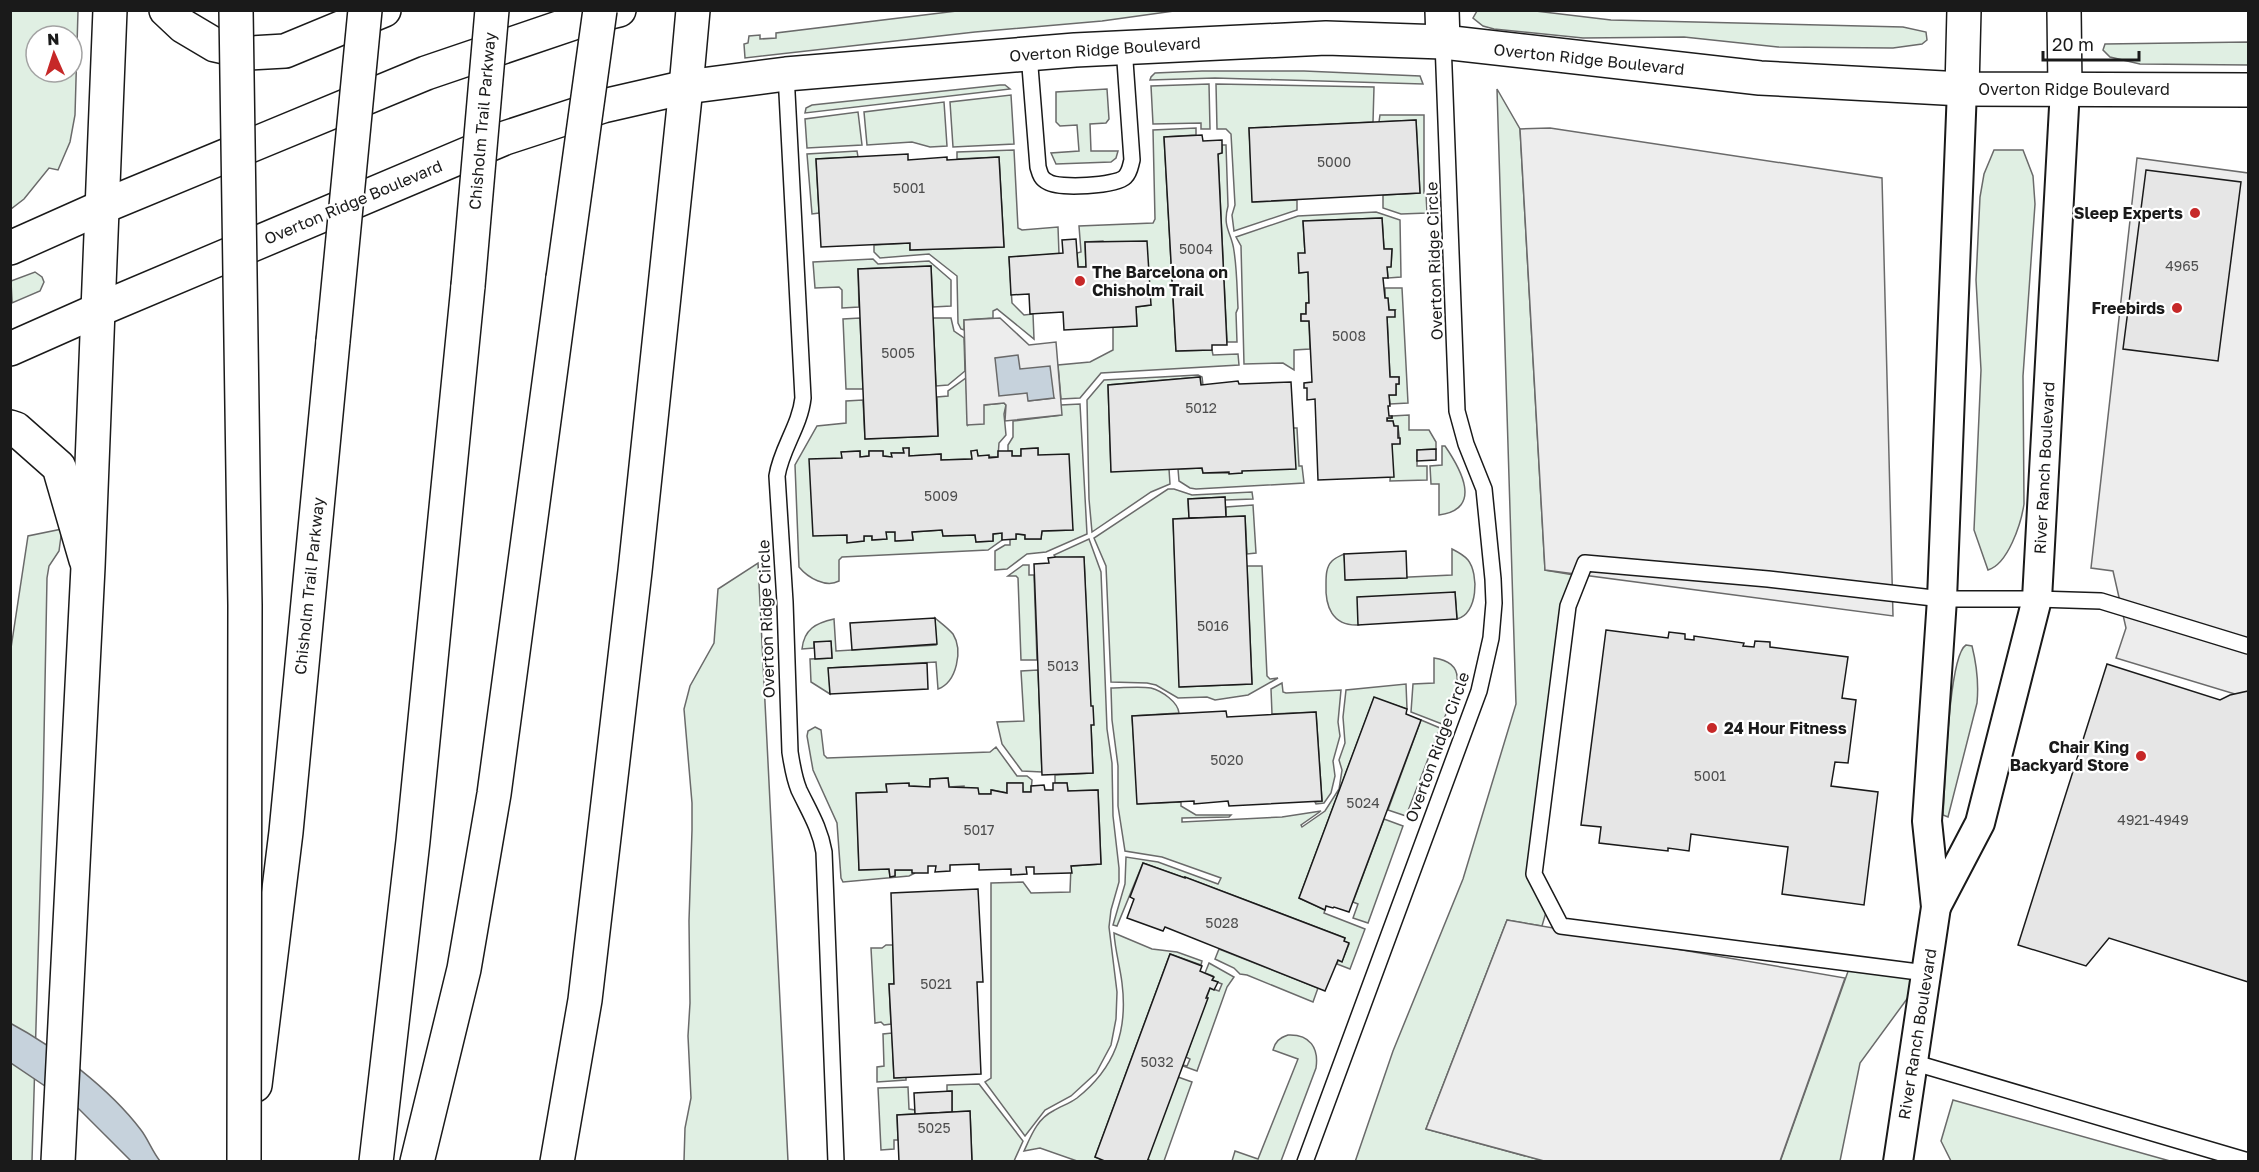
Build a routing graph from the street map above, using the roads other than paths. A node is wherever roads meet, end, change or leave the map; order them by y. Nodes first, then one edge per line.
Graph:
1 (110, 10) edge
2 (166, 10) edge
3 (236, 10) edge
4 (365, 10) edge
5 (384, 10) edge
6 (492, 10) edge
7 (600, 10) edge
8 (619, 10) edge
9 (693, 10) edge
10 (1964, 10) edge
11 (2064, 10) edge
12 (1442, 26) edge
13 (1124, 47) junction
14 (1029, 54) junction
15 (786, 74) junction
16 (686, 87) junction
17 (1962, 89) junction
18 (2065, 89) junction
19 (2248, 90) edge
20 (102, 207) junction
21 (10, 248) edge
22 (98, 310) junction
23 (10, 349) edge
24 (10, 427) edge
25 (88, 567) junction
26 (2037, 598) junction
27 (1942, 599) junction
28 (2248, 646) edge
29 (1936, 907) junction
30 (1926, 973) junction
31 (1912, 1062) junction
32 (58, 1161) edge
33 (245, 1161) edge
34 (376, 1161) edge
35 (417, 1161) edge
36 (557, 1161) edge
37 (836, 1161) edge
38 (1305, 1161) edge
39 (1898, 1161) edge
40 (2248, 1161) edge

1 - 20 main road
2 - 5 main road
3 - 33 main road, bridge
4 - 33 main road, Chisholm Trail Parkway, bridge
6 - 34 main road, Chisholm Trail Parkway, bridge
7 - 35 main road, bridge
8 - 20 main road
9 - 16 main road
10 - 17 main road, River Ranch Boulevard
11 - 18 main road, River Ranch Boulevard
12 - 13 main road, Overton Ridge Boulevard
12 - 17 main road, Overton Ridge Boulevard
12 - 38 lane, Overton Ridge Circle
13 - 14 main road, Overton Ridge Boulevard
13 - 14 lane
14 - 15 main road, Overton Ridge Boulevard
15 - 16 main road, Overton Ridge Boulevard
15 - 37 lane, Overton Ridge Circle
16 - 22 main road, Overton Ridge Boulevard
16 - 36 main road
17 - 18 main road, Overton Ridge Boulevard
17 - 27 street, River Ranch Boulevard
18 - 19 main road, Overton Ridge Boulevard
18 - 26 street, River Ranch Boulevard
20 - 21 main road
20 - 22 main road
22 - 23 main road, Overton Ridge Boulevard
22 - 25 main road
24 - 25 main road
25 - 32 main road
26 - 27 lane
26 - 28 lane
26 - 29 street, River Ranch Boulevard
27 - 29 street, River Ranch Boulevard
27 - 30 lane
29 - 30 street, River Ranch Boulevard
30 - 31 street, River Ranch Boulevard
31 - 39 street, River Ranch Boulevard
31 - 40 lane

